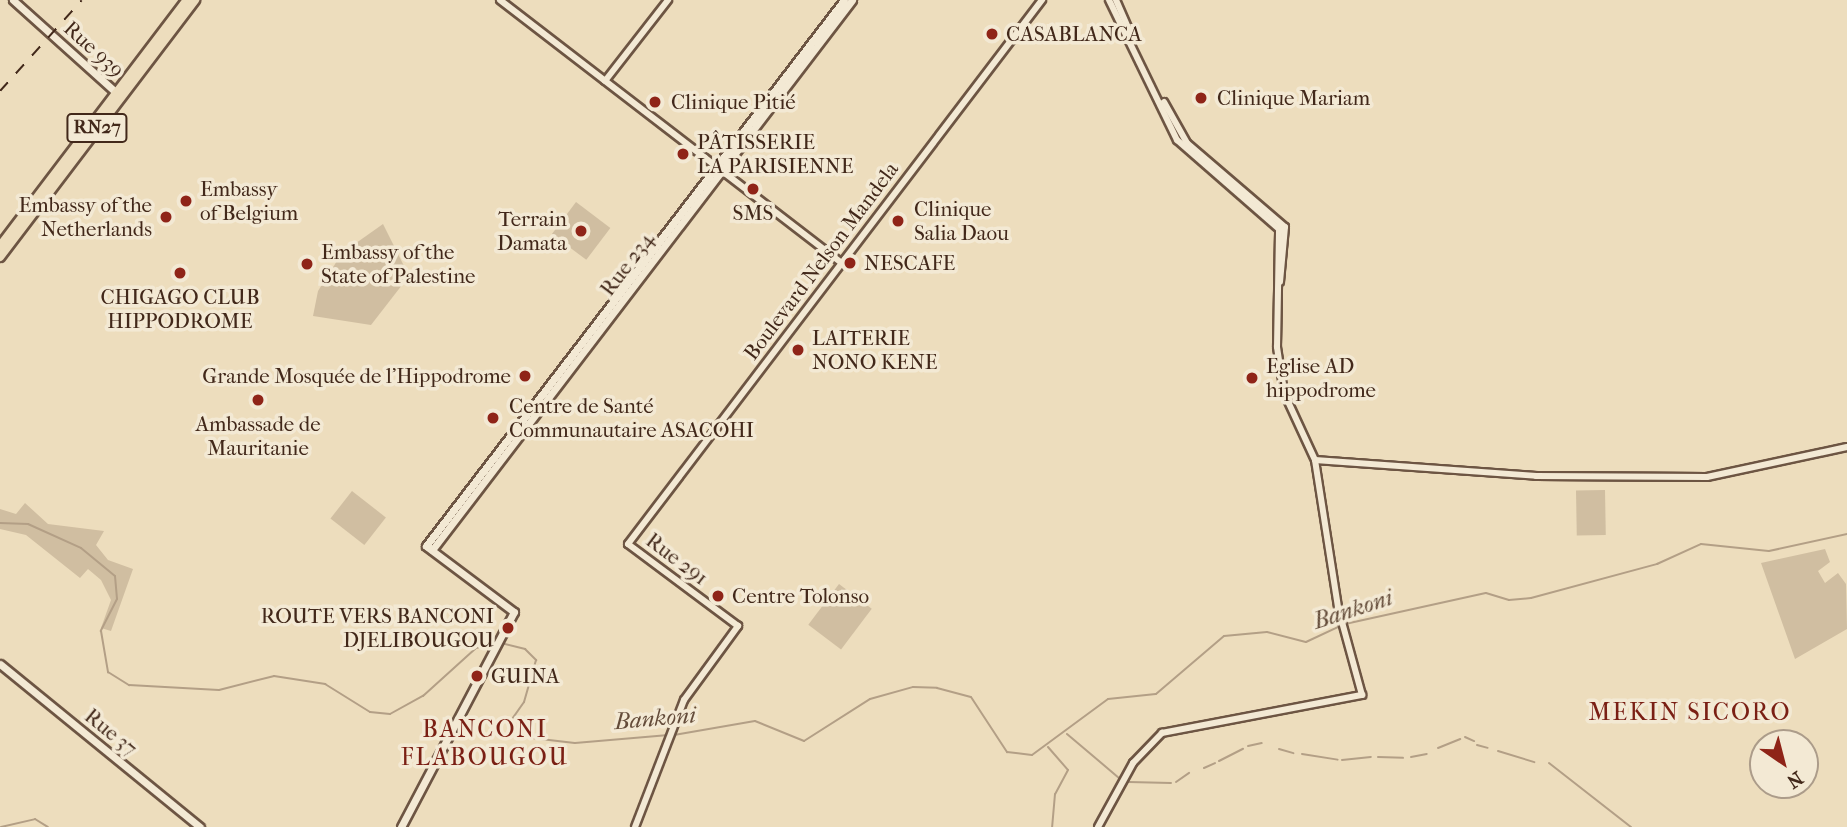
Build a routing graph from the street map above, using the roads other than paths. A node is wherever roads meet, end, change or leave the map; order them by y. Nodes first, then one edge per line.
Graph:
1 (13, 0) edge
2 (187, 0) edge
3 (195, 0) edge
4 (500, 0) edge
5 (668, 0) edge
6 (844, 0) edge
7 (852, 0) edge
8 (1042, 0) edge
9 (1109, 0) edge
10 (1116, 0) edge
11 (605, 81) junction
12 (118, 94) junction
13 (719, 169) junction
14 (0, 246) edge
15 (0, 257) edge
16 (842, 263) junction
17 (1279, 284) junction
18 (1847, 447) edge
19 (1315, 460) junction
20 (628, 544) joint
21 (0, 664) edge
22 (200, 827) edge
23 (401, 827) edge
24 (635, 827) edge
25 (1098, 827) edge

1 - 12 main road, Rue 939
2 - 12 main road, RN27
3 - 12 main road, RN27
4 - 11 street
5 - 11 street
6 - 13 main road, Rue 234
7 - 13 main road, Rue 234
8 - 16 street, Boulevard Nelson Mandela
9 - 17 street
10 - 17 street
11 - 13 street
12 - 14 main road, RN27
12 - 15 main road, RN27
13 - 16 street
13 - 23 main road, Rue 234
16 - 20 street, Boulevard Nelson Mandela
17 - 19 street
18 - 19 street
19 - 25 street
20 - 24 street, Rue 291
21 - 22 main road, Rue 37

